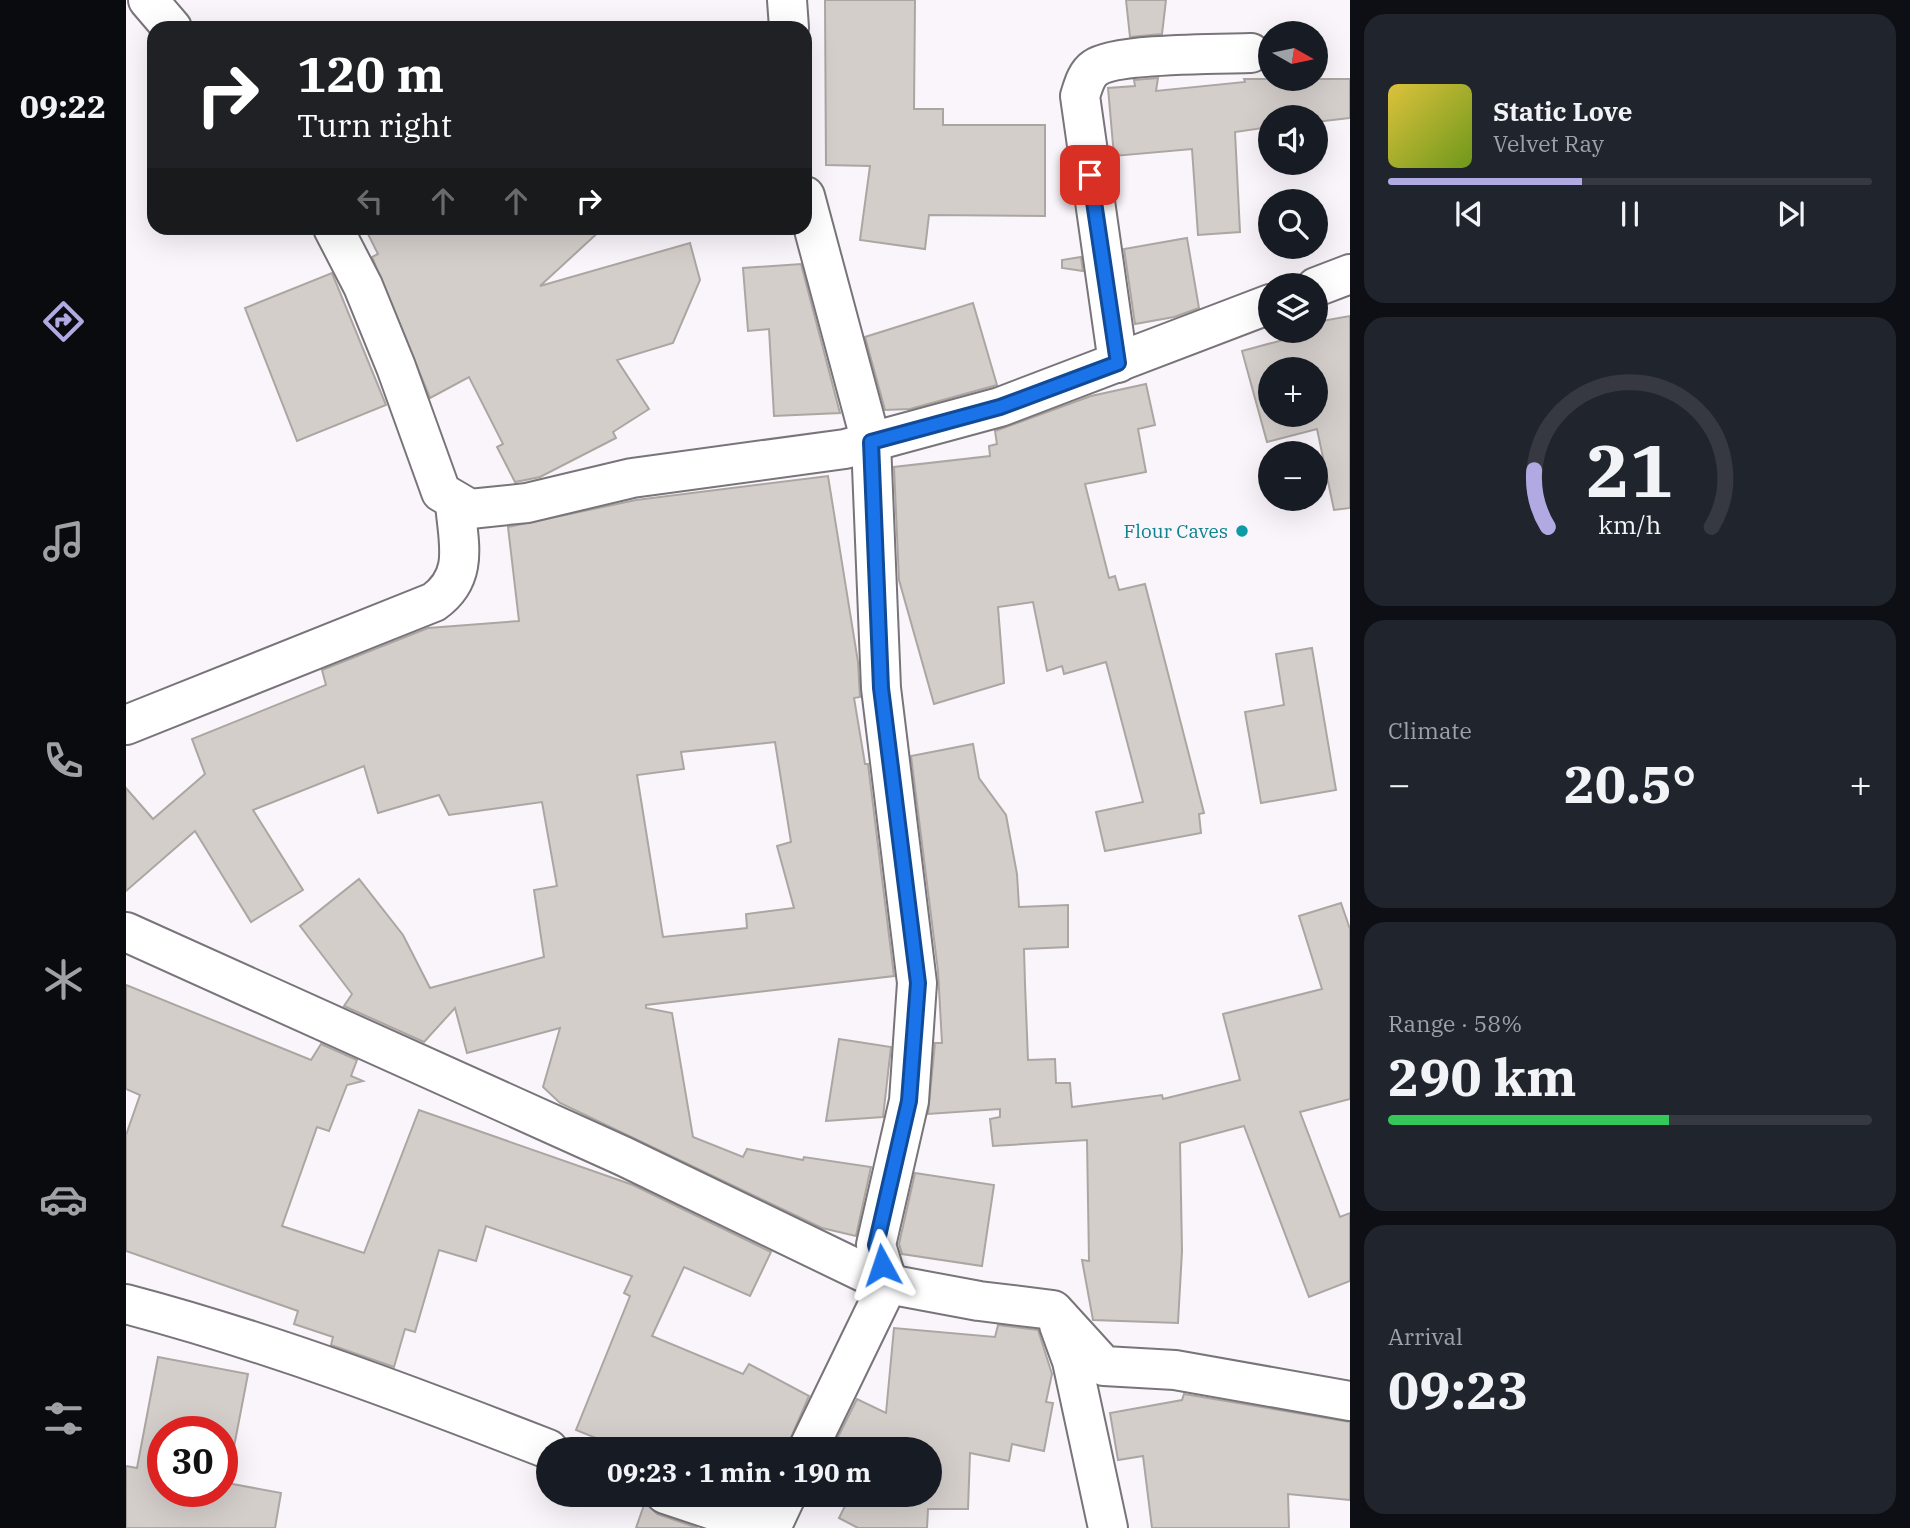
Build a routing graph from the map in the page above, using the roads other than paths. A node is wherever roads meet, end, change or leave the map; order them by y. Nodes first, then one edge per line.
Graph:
1 (148, 0) edge
2 (787, 0) edge
3 (166, 21) edge
4 (788, 21) edge
5 (1251, 53) dead end
6 (812, 222) edge
7 (337, 235) edge
8 (1350, 274) edge
9 (1328, 282) edge
10 (1258, 309) edge
11 (1118, 363) junction
12 (871, 442) junction
13 (455, 503) junction
14 (126, 725) edge
15 (126, 932) edge
16 (888, 1284) junction
17 (126, 1304) edge
18 (1053, 1310) junction
19 (1350, 1401) edge
20 (814, 1437) edge
21 (536, 1444) edge
22 (705, 1507) edge
23 (780, 1507) edge
24 (769, 1528) edge
25 (1108, 1528) edge

1 - 3 street
2 - 4 street
5 - 11 street
6 - 12 street
7 - 13 street
8 - 9 street
10 - 11 street
11 - 12 street
12 - 13 street
12 - 16 street
13 - 14 street
15 - 16 street
16 - 18 street
16 - 20 street
17 - 21 street
18 - 19 street
18 - 25 street
22 - 24 street
23 - 24 street

